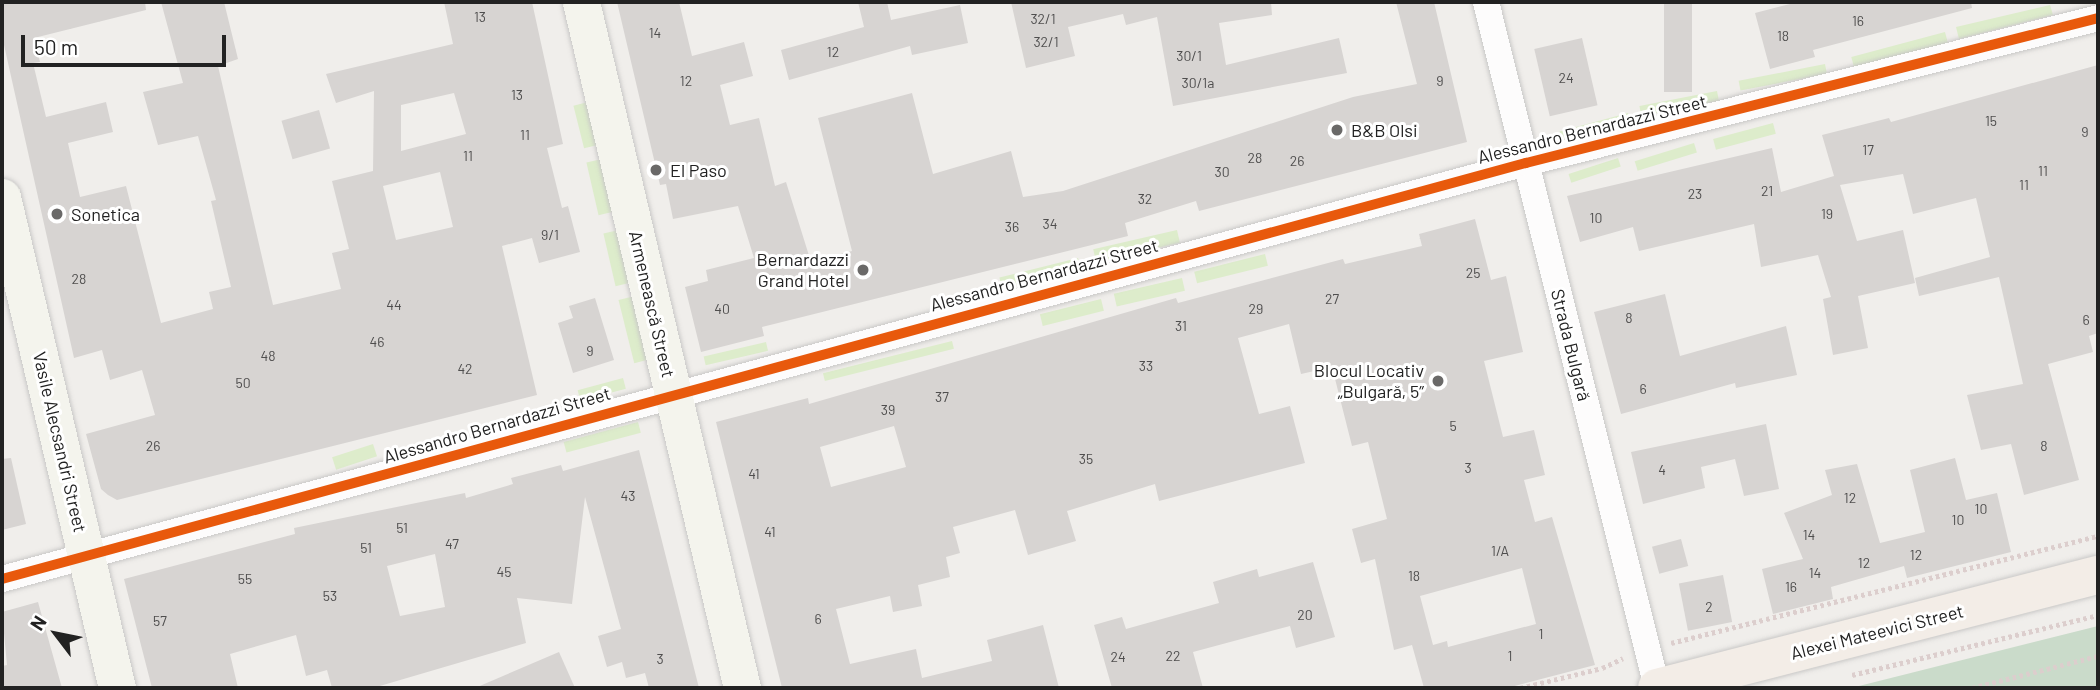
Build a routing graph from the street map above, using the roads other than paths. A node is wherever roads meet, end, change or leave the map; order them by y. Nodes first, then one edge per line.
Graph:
1 (580, 2) edge
2 (1486, 2) edge
3 (2098, 18) edge
4 (1526, 163) junction
5 (2, 197) edge
6 (674, 394) junction
7 (86, 557) junction
8 (2098, 575) edge
9 (2, 579) edge
10 (117, 688) edge
11 (742, 688) edge
12 (1657, 688) edge

1 - 6 main road, Armenească Street
2 - 4 street, Strada Bulgară
3 - 4 street, Alessandro Bernardazzi Street
4 - 6 street, Alessandro Bernardazzi Street
4 - 12 street, Strada Bulgară
5 - 7 main road, Vasile Alecsandri Street
6 - 7 street, Alessandro Bernardazzi Street
6 - 11 main road, Armenească Street
7 - 9 street, Alessandro Bernardazzi Street
7 - 10 main road, Vasile Alecsandri Street
8 - 12 main road, Alexei Mateevici Street

